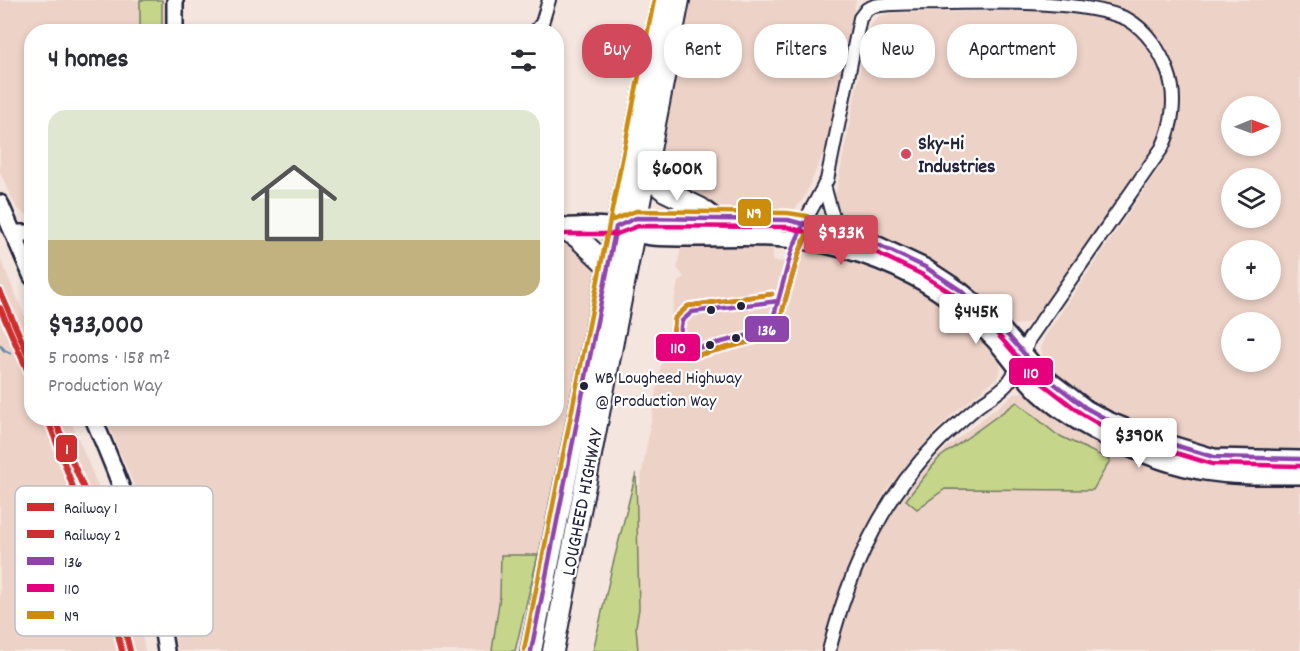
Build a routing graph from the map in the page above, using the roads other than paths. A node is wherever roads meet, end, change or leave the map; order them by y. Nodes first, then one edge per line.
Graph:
1 (175, 0) edge
2 (549, 0) edge
3 (662, 0) edge
4 (679, 0) edge
5 (175, 24) edge
6 (541, 24) edge
7 (645, 175) junction
8 (824, 185) junction
9 (0, 203) edge
10 (716, 219) junction
11 (804, 223) junction
12 (628, 226) junction
13 (564, 227) edge
14 (564, 230) edge
15 (839, 232) junction
16 (13, 233) junction
17 (24, 233) edge
18 (796, 240) junction
19 (24, 258) edge
20 (608, 266) junction
21 (1024, 354) junction
22 (1016, 368) junction
23 (97, 426) edge
24 (1300, 459) edge
25 (1300, 476) edge
26 (122, 486) edge
27 (163, 636) edge
28 (166, 651) edge
29 (531, 651) edge
30 (552, 651) edge
31 (829, 651) edge

1 - 5 street
2 - 6 street
3 - 12 main road, LOUGHEED HIGHWAY
4 - 7 main road, LOUGHEED HIGHWAY
7 - 10 main road
7 - 12 main road, LOUGHEED HIGHWAY
8 - 11 street
8 - 15 street
8 - 21 street
9 - 16 street
10 - 11 street
10 - 12 street
11 - 15 street
11 - 18 street
12 - 13 street
12 - 18 street
12 - 20 main road, LOUGHEED HIGHWAY
12 - 30 main road, LOUGHEED HIGHWAY
14 - 20 main road
15 - 21 street
16 - 17 street
16 - 19 street
18 - 22 street
20 - 29 main road, LOUGHEED HIGHWAY
21 - 22 street
21 - 24 street
22 - 25 street
22 - 31 street
23 - 26 street
27 - 28 street

